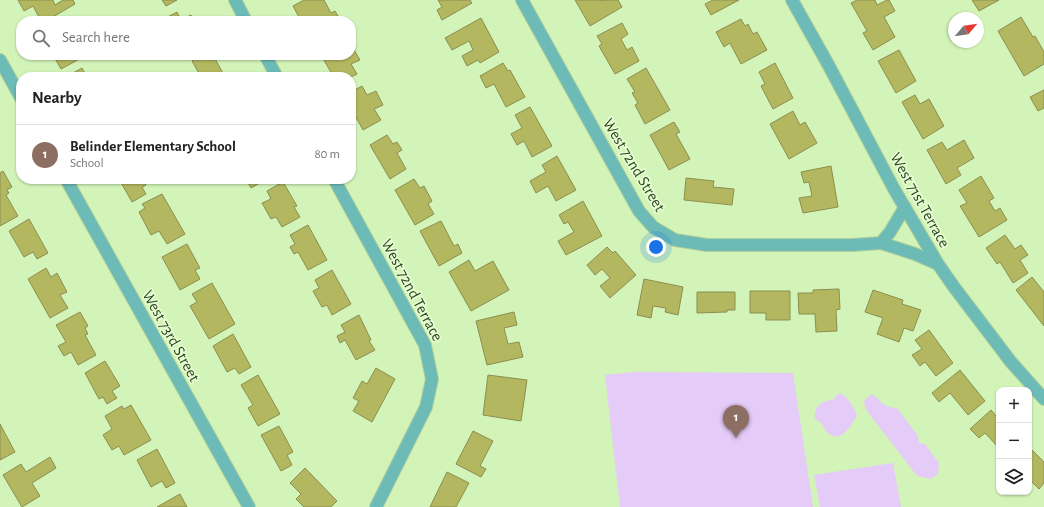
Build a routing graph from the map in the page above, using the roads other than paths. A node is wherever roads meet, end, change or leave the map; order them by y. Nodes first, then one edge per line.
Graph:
1 (235, 0) edge
2 (522, 0) edge
3 (792, 0) edge
4 (243, 16) edge
5 (0, 60) edge
6 (268, 60) edge
7 (274, 72) edge
8 (16, 89) edge
9 (69, 184) edge
10 (337, 184) edge
11 (905, 207) junction
12 (881, 243) junction
13 (938, 264) junction
14 (1044, 399) edge
15 (249, 507) edge
16 (376, 507) edge

1 - 4 street
2 - 12 street, West 72nd Street
3 - 11 street, West 71st Terrace
5 - 8 street
6 - 7 street
9 - 15 street, West 73rd Street
10 - 16 street, West 72nd Terrace
11 - 12 street
11 - 13 street, West 71st Terrace
12 - 13 street, West 72nd Street
13 - 14 street, West 71st Terrace

